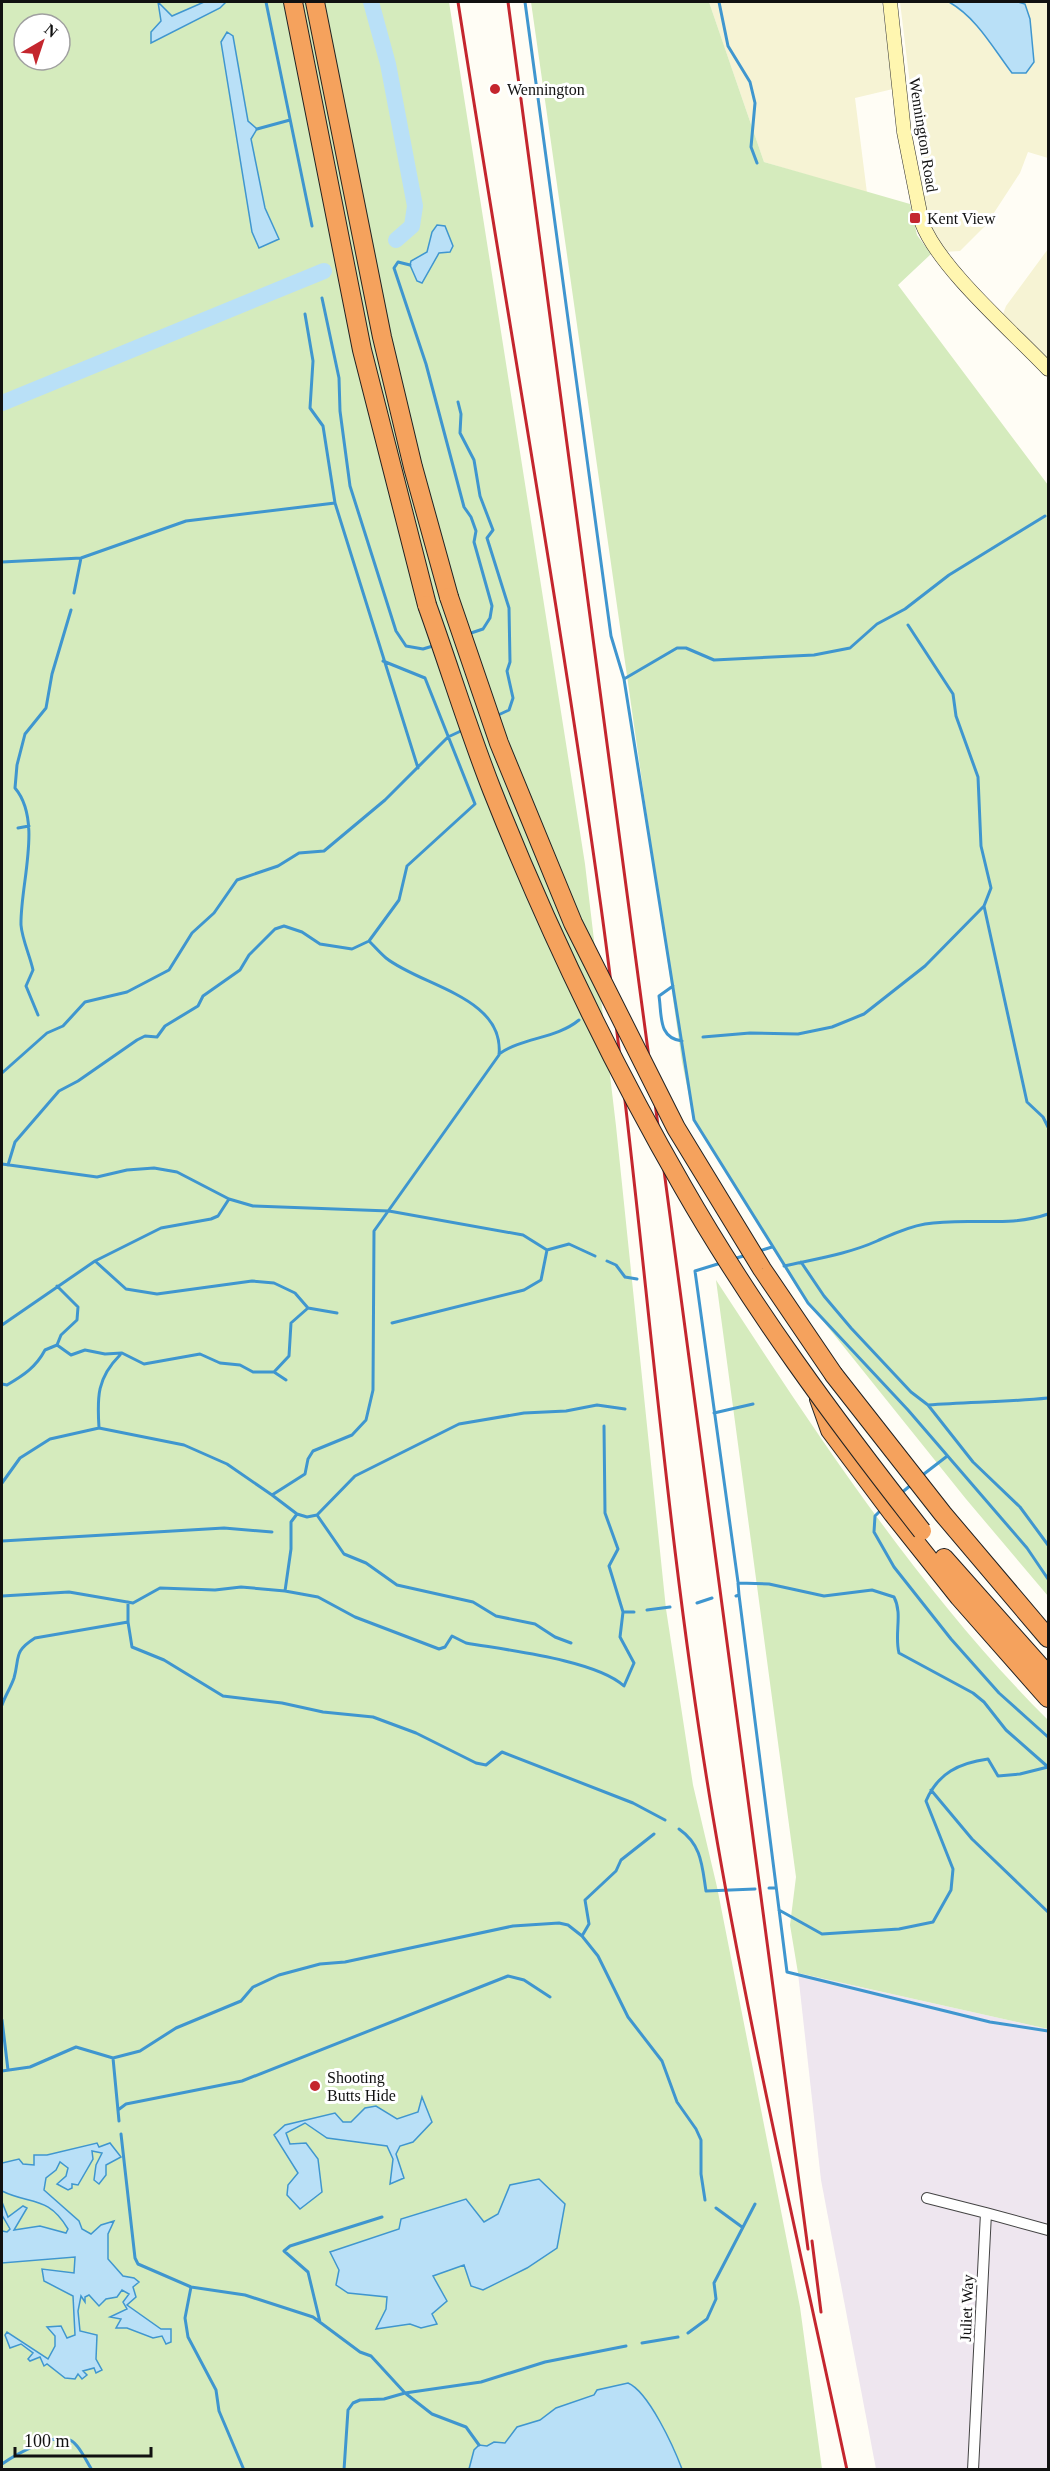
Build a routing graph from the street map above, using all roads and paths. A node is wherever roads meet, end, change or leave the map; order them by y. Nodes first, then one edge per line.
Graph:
1 (293, 2) edge
2 (315, 2) edge
3 (890, 2) edge
4 (1048, 369) edge
5 (917, 1535) junction
6 (994, 1576) junction
7 (1048, 1621) edge
8 (1048, 1638) edge
9 (1048, 1675) edge
10 (1048, 1698) edge
11 (927, 2198) dead end
12 (986, 2213) junction
13 (1048, 2230) edge
14 (973, 2469) edge

1 - 5 highway, bridge
2 - 6 highway, bridge
3 - 4 main road, Wennington Road
5 - 9 highway
5 - 10 highway
6 - 7 highway
6 - 8 highway
11 - 12 street
12 - 13 street
12 - 14 street, Juliet Way

